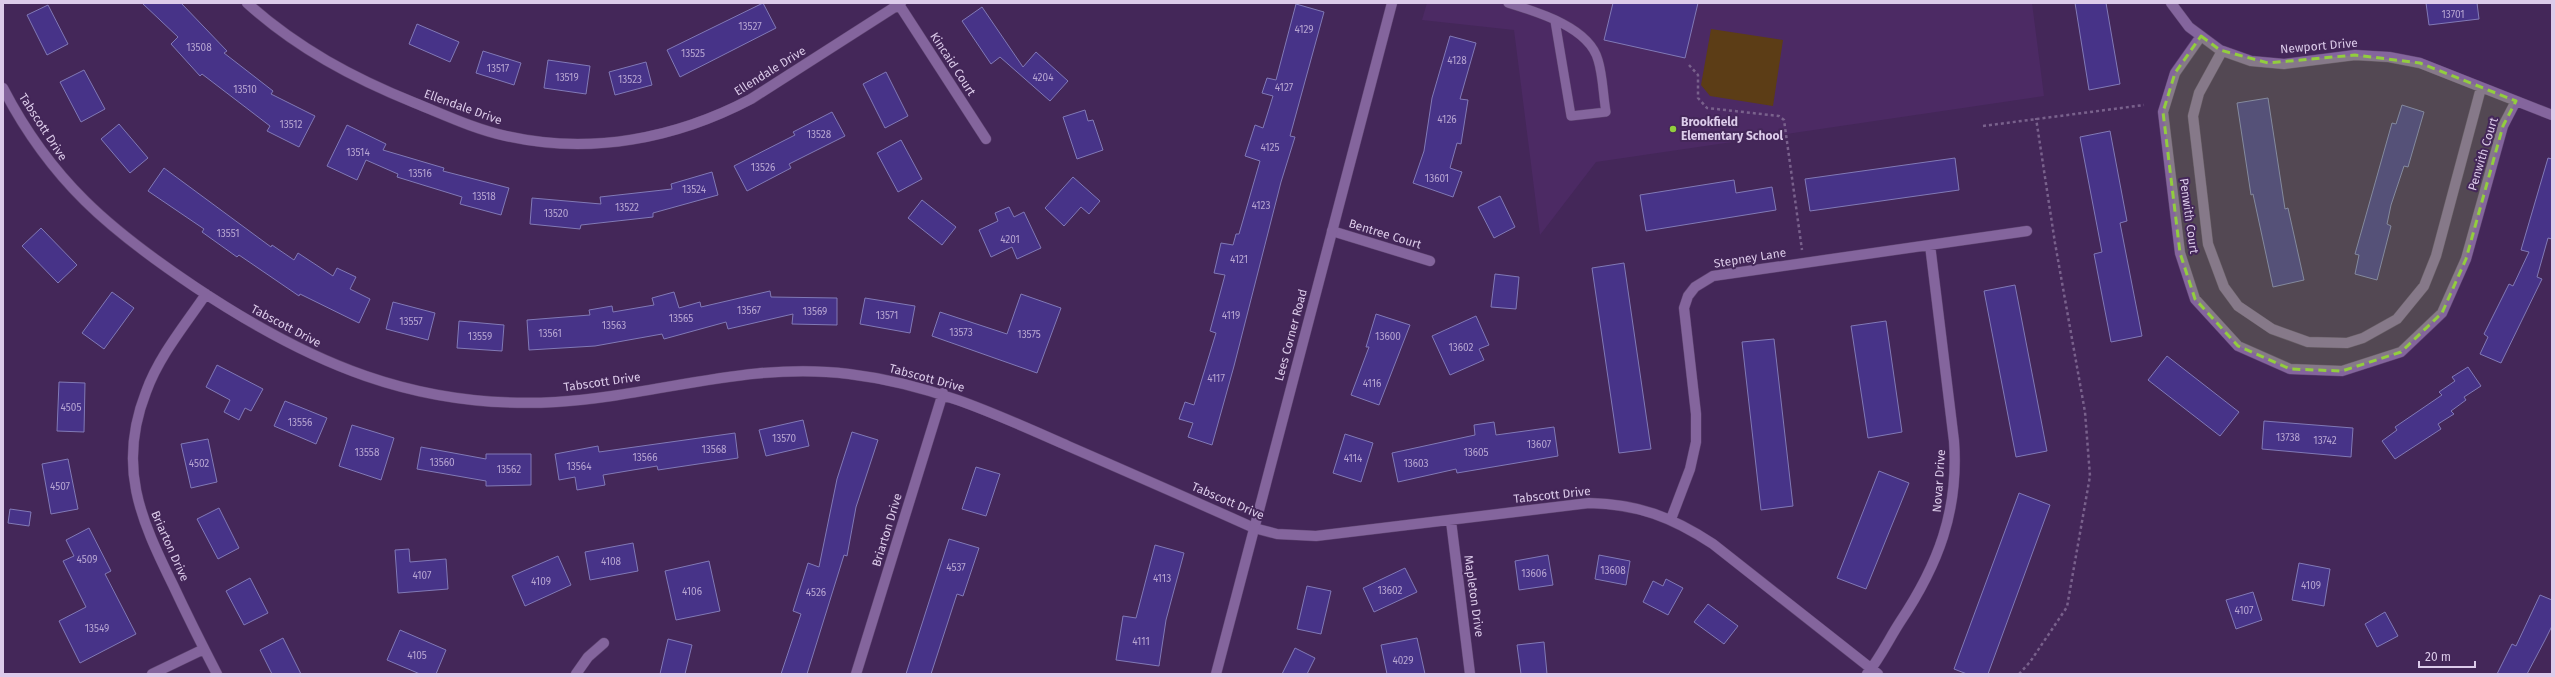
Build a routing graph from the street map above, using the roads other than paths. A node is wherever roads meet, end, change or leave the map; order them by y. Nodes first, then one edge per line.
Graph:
1 (1392, 3) edge
2 (1508, 3) edge
3 (2171, 3) edge
4 (899, 4) edge
5 (253, 5) edge
6 (1556, 21) junction
7 (2201, 36) junction
8 (2222, 51) junction
9 (3, 88) edge
10 (2481, 88) junction
11 (2516, 101) junction
12 (2552, 115) edge
13 (986, 139) dead end
14 (1332, 231) junction
15 (2026, 231) dead end
16 (1930, 245) junction
17 (1430, 261) dead end
18 (206, 294) junction
19 (943, 393) junction
20 (1671, 519) junction
21 (1451, 521) junction
22 (1254, 528) junction
23 (604, 642) dead end
24 (204, 649) junction
25 (1872, 672) edge
26 (152, 674) edge
27 (217, 674) edge
28 (576, 674) edge
29 (856, 674) edge
30 (1216, 674) edge
31 (1470, 674) edge

1 - 14 street, Lees Corner Road
2 - 6 lane
3 - 7 street, Newport Drive
4 - 5 street, Ellendale Drive
4 - 13 street, Kincaid Court
6 - 6 lane
7 - 8 street, Newport Drive
7 - 11 street, Penwith Court
8 - 10 street, Newport Drive
8 - 10 street, Penwith Court
9 - 18 street, Tabscott Drive
10 - 11 street, Newport Drive
11 - 12 street, Newport Drive
14 - 17 street, Bentree Court
14 - 22 street, Lees Corner Road
15 - 16 street, Stepney Lane
16 - 20 street, Stepney Lane
16 - 25 street, Novar Drive
18 - 19 street, Tabscott Drive
18 - 24 street, Briarton Drive
19 - 22 street, Tabscott Drive
19 - 29 street, Briarton Drive
20 - 21 street, Tabscott Drive
20 - 25 street, Tabscott Drive
21 - 22 street, Tabscott Drive
21 - 31 street, Mapleton Drive
22 - 30 street, Lees Corner Road
23 - 28 street
24 - 26 street
24 - 27 street, Briarton Drive

